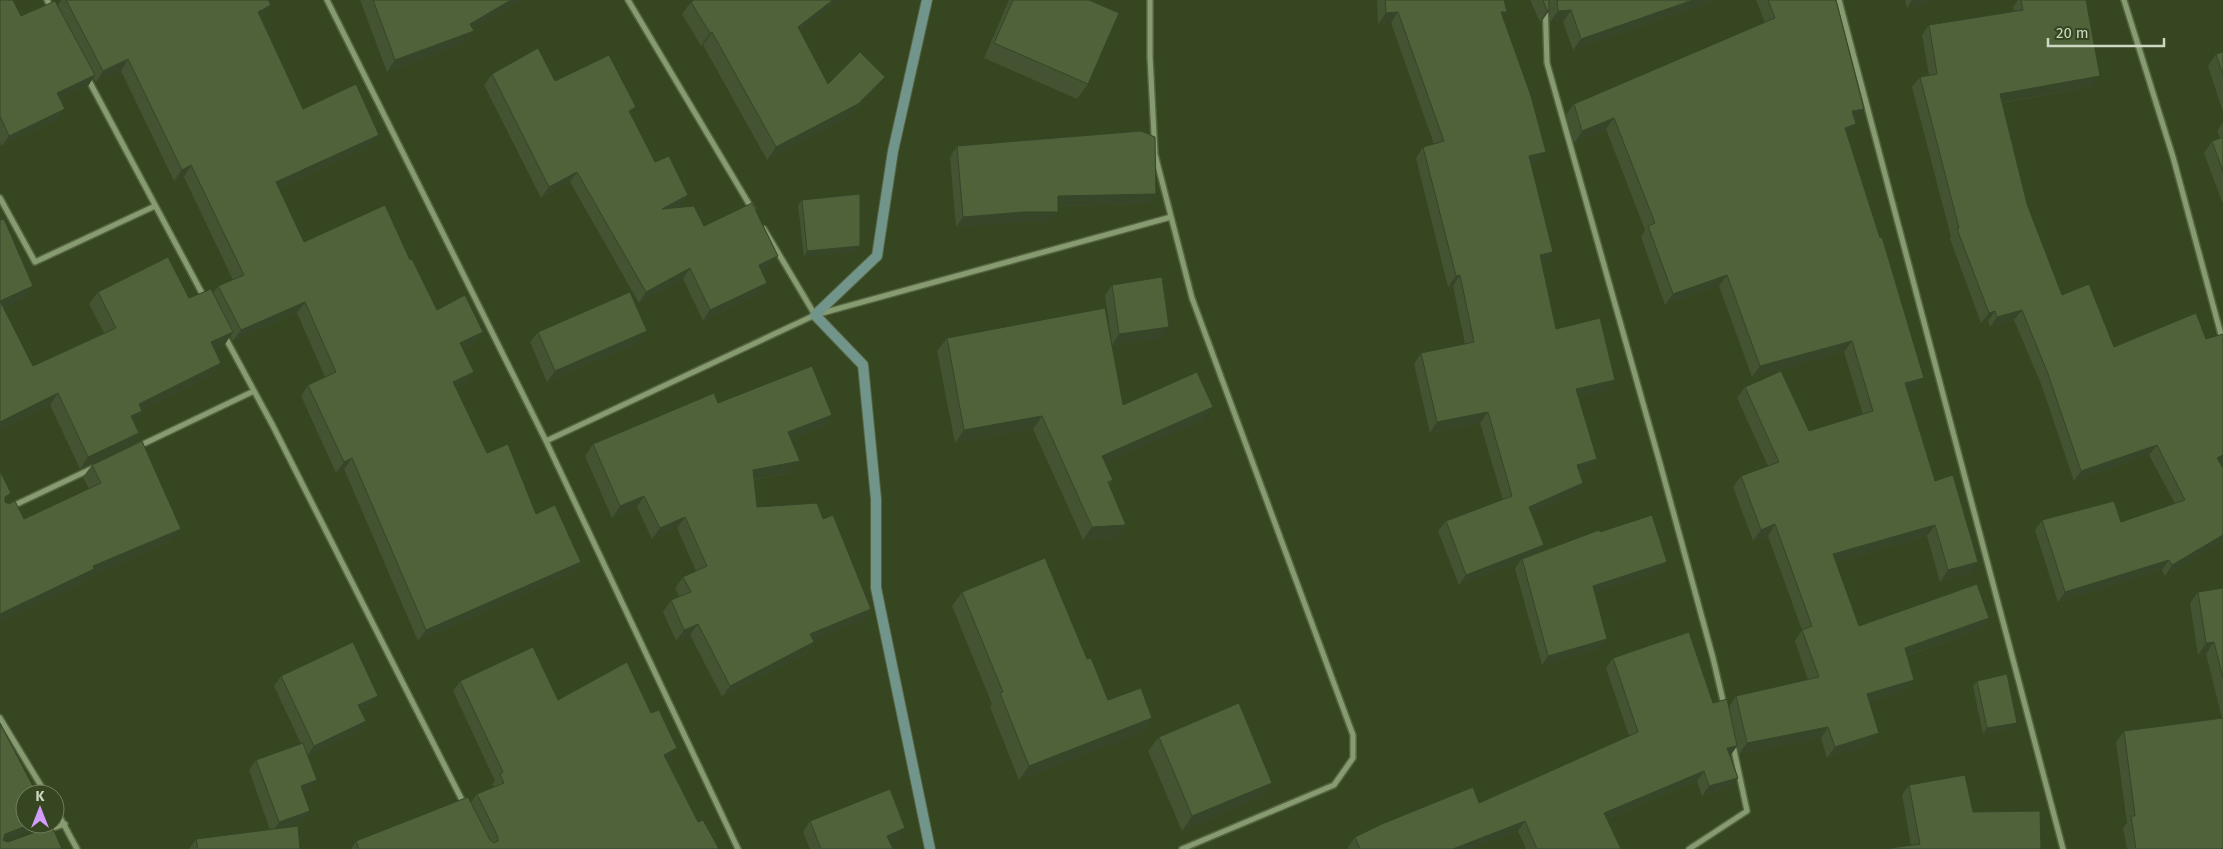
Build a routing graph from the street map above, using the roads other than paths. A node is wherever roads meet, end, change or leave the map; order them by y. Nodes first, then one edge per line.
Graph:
1 (46, 0) edge
2 (327, 0) edge
3 (628, 0) edge
4 (927, 0) edge
5 (1150, 0) edge
6 (1545, 0) edge
7 (1839, 0) edge
8 (2124, 0) edge
9 (56, 17) edge
10 (83, 69) edge
11 (0, 198) edge
12 (155, 206) junction
13 (754, 213) edge
14 (1171, 217) junction
15 (760, 221) edge
16 (209, 307) edge
17 (815, 315) junction
18 (223, 332) edge
19 (2223, 342) edge
20 (254, 392) junction
21 (546, 441) junction
22 (131, 450) edge
23 (96, 466) edge
24 (0, 512) edge
25 (1726, 715) edge
26 (0, 718) edge
27 (1730, 734) edge
28 (40, 784) edge
29 (469, 814) edge
30 (65, 824) edge
31 (77, 849) edge
32 (738, 849) edge
33 (930, 849) edge
34 (1182, 849) edge
35 (1689, 849) edge
36 (2063, 849) edge

1 - 9 street
2 - 21 street
3 - 13 street
4 - 17 street
5 - 14 street
6 - 25 street
7 - 36 street
8 - 19 street
10 - 12 street
11 - 12 street
12 - 16 street
14 - 17 street
14 - 34 street
15 - 17 street
17 - 21 street
17 - 33 street
18 - 20 street
20 - 22 street
20 - 29 street
21 - 32 street
23 - 24 street
26 - 28 street
27 - 35 street
30 - 31 street

